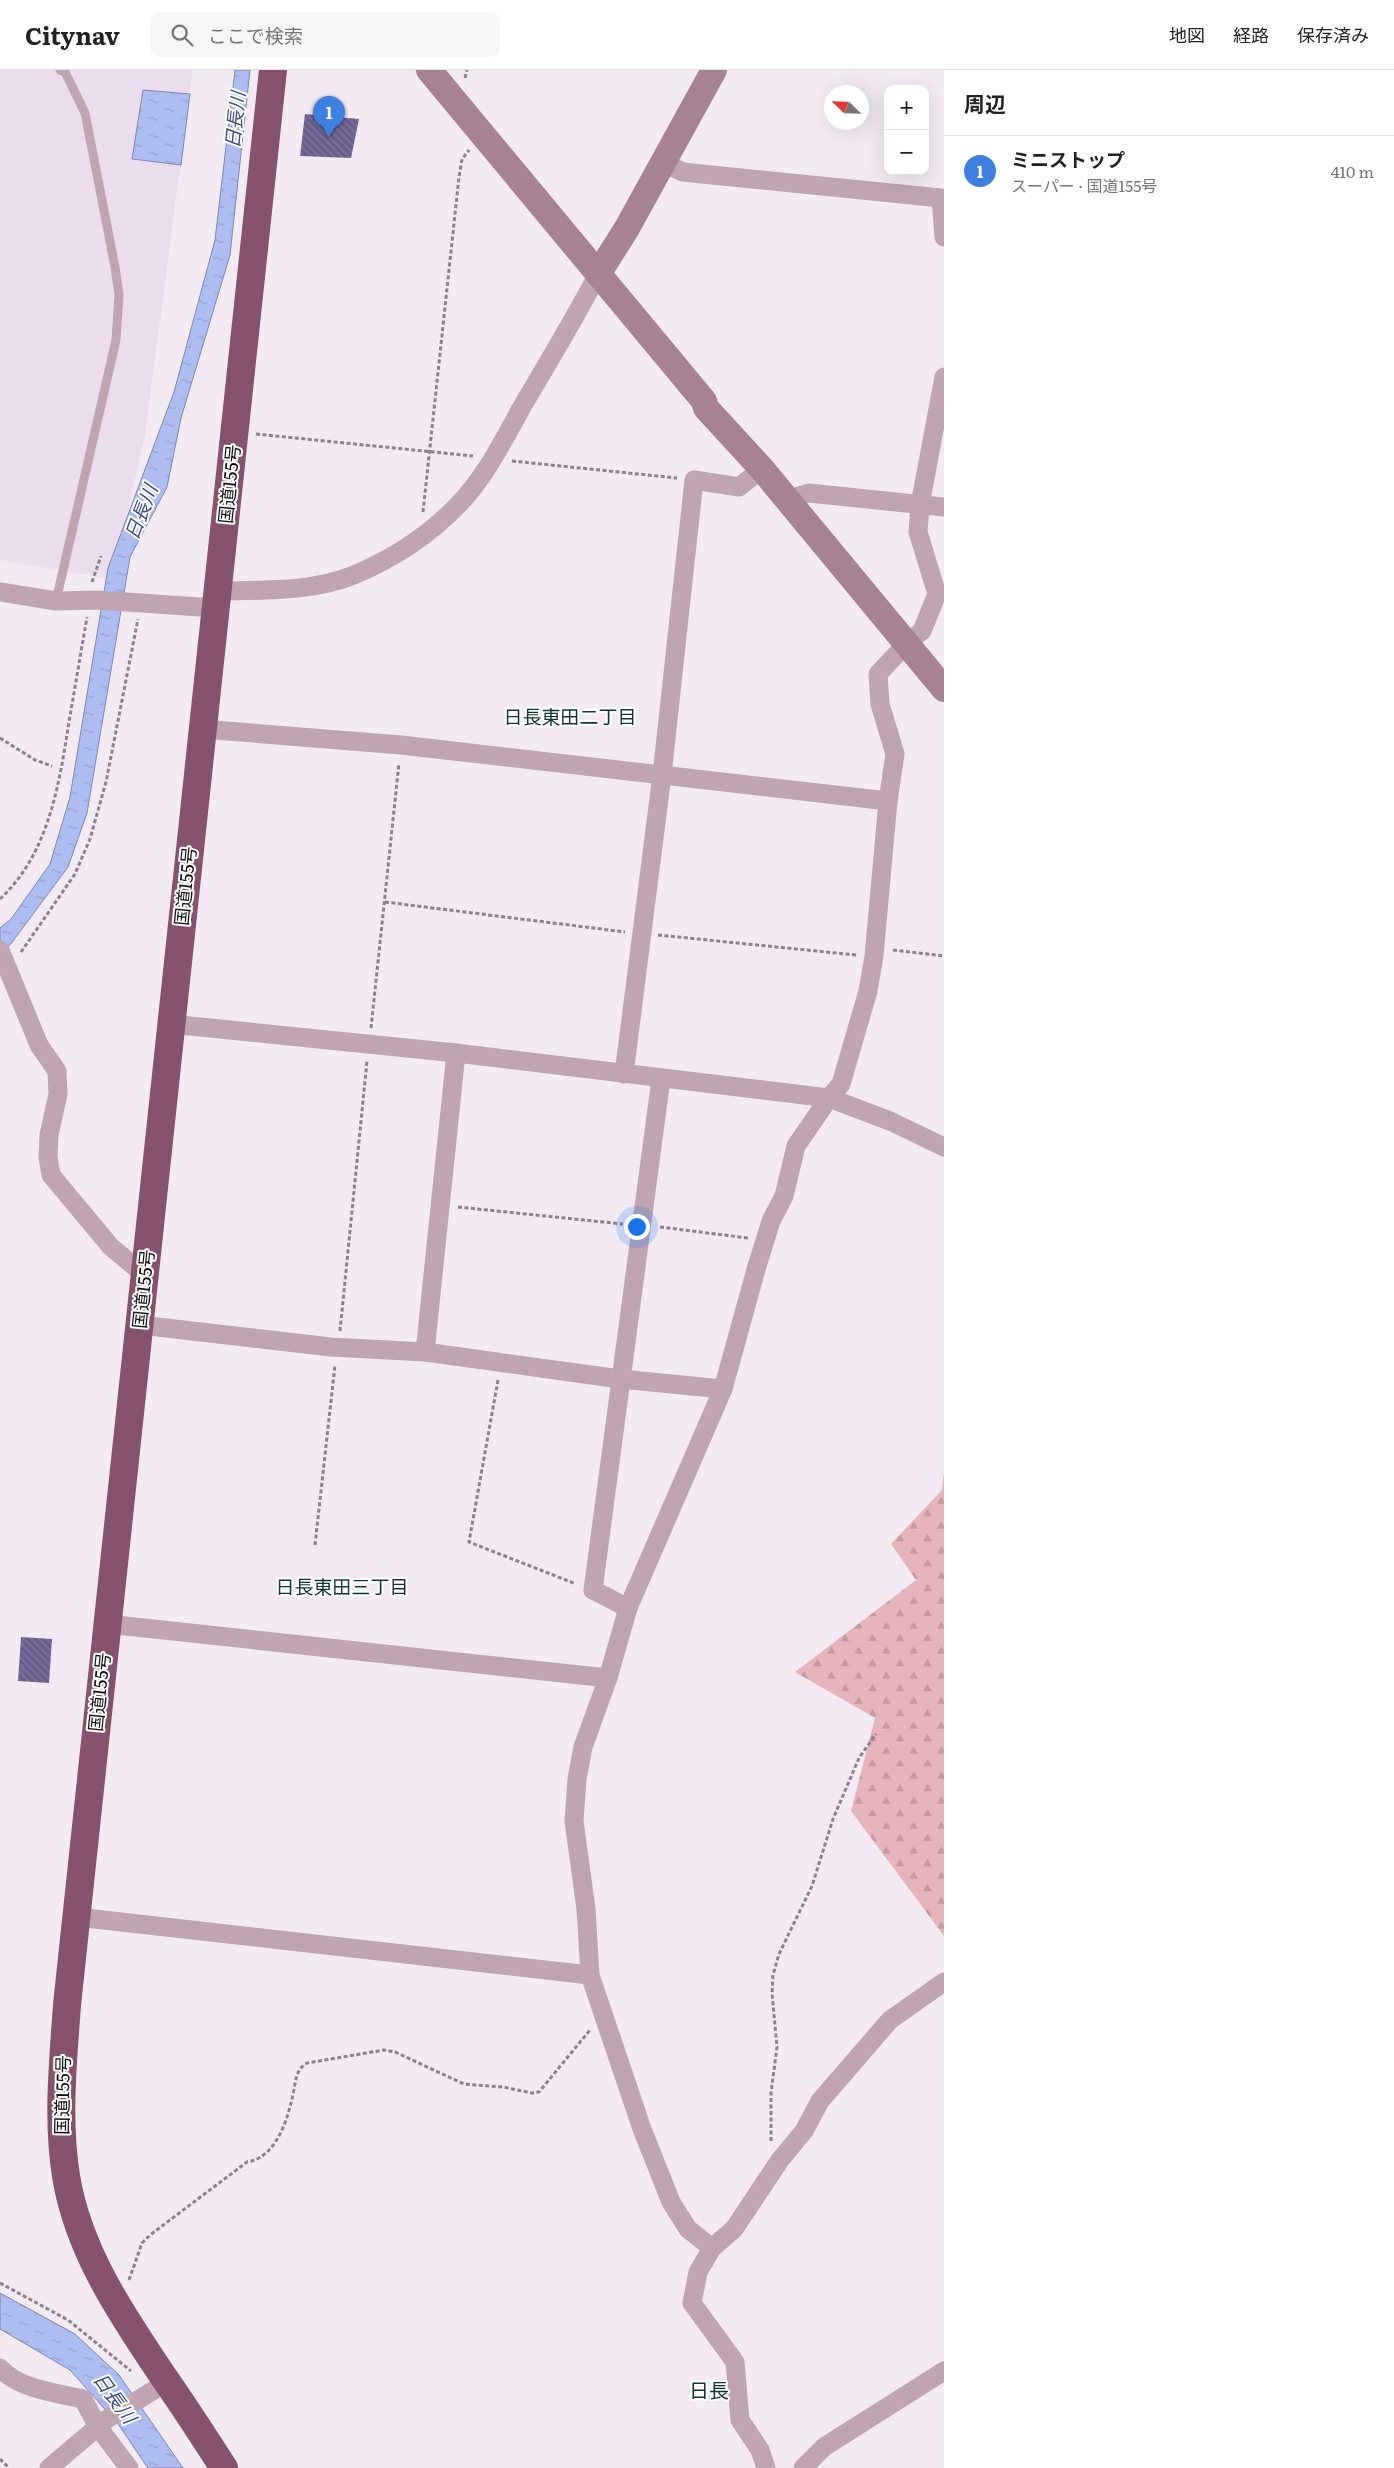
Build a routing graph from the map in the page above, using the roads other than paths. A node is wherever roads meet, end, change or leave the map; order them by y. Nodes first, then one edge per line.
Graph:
1 (60, 70) edge
2 (273, 70) edge
3 (429, 70) edge
4 (714, 70) edge
5 (663, 163) junction
6 (944, 237) edge
7 (598, 274) junction
8 (944, 377) edge
9 (762, 469) junction
10 (786, 500) junction
11 (920, 505) junction
12 (944, 508) edge
13 (0, 592) edge
14 (217, 600) junction
15 (56, 601) junction
16 (906, 644) junction
17 (944, 689) edge
18 (202, 729) junction
19 (662, 775) junction
20 (888, 802) junction
21 (4, 960) edge
22 (171, 1024) junction
23 (456, 1053) junction
24 (624, 1074) junction
25 (661, 1079) junction
26 (829, 1098) junction
27 (944, 1147) edge
28 (146, 1276) junction
29 (140, 1325) junction
30 (425, 1352) junction
31 (620, 1379) junction
32 (723, 1389) junction
33 (628, 1608) junction
34 (107, 1624) junction
35 (608, 1678) junction
36 (77, 1917) junction
37 (590, 1975) junction
38 (944, 1982) edge
39 (712, 2248) junction
40 (0, 2368) edge
41 (944, 2372) edge
42 (155, 2389) junction
43 (103, 2423) junction
44 (49, 2468) edge
45 (129, 2468) edge
46 (224, 2468) edge
47 (766, 2468) edge
48 (803, 2468) edge

1 - 15 lane
2 - 14 highway, 国道155号
3 - 7 street
4 - 5 street
5 - 6 street
5 - 7 street
7 - 9 street
7 - 14 street
8 - 11 street
9 - 10 street
9 - 19 street
10 - 11 street
10 - 16 street
11 - 12 street
11 - 16 street
13 - 15 street
14 - 15 street
14 - 18 highway, 国道155号
16 - 17 street
16 - 20 street
18 - 19 street
18 - 22 highway, 国道155号
19 - 20 street
19 - 24 street
20 - 26 street
21 - 28 street
22 - 23 street
22 - 28 highway, 国道155号
23 - 24 street
23 - 30 street
24 - 25 street
25 - 26 street
25 - 31 street
26 - 27 street
26 - 32 street
28 - 29 highway, 国道155号
29 - 30 street
29 - 34 highway, 国道155号
30 - 31 street
31 - 32 street
31 - 33 street
32 - 33 street
33 - 35 street
34 - 35 street
34 - 36 highway, 国道155号
35 - 37 street
36 - 37 street
36 - 42 highway, 国道155号
37 - 39 street
38 - 39 street
39 - 47 street
40 - 43 street
41 - 48 street
42 - 43 street
42 - 46 highway, 国道155号
43 - 44 street
43 - 45 street

